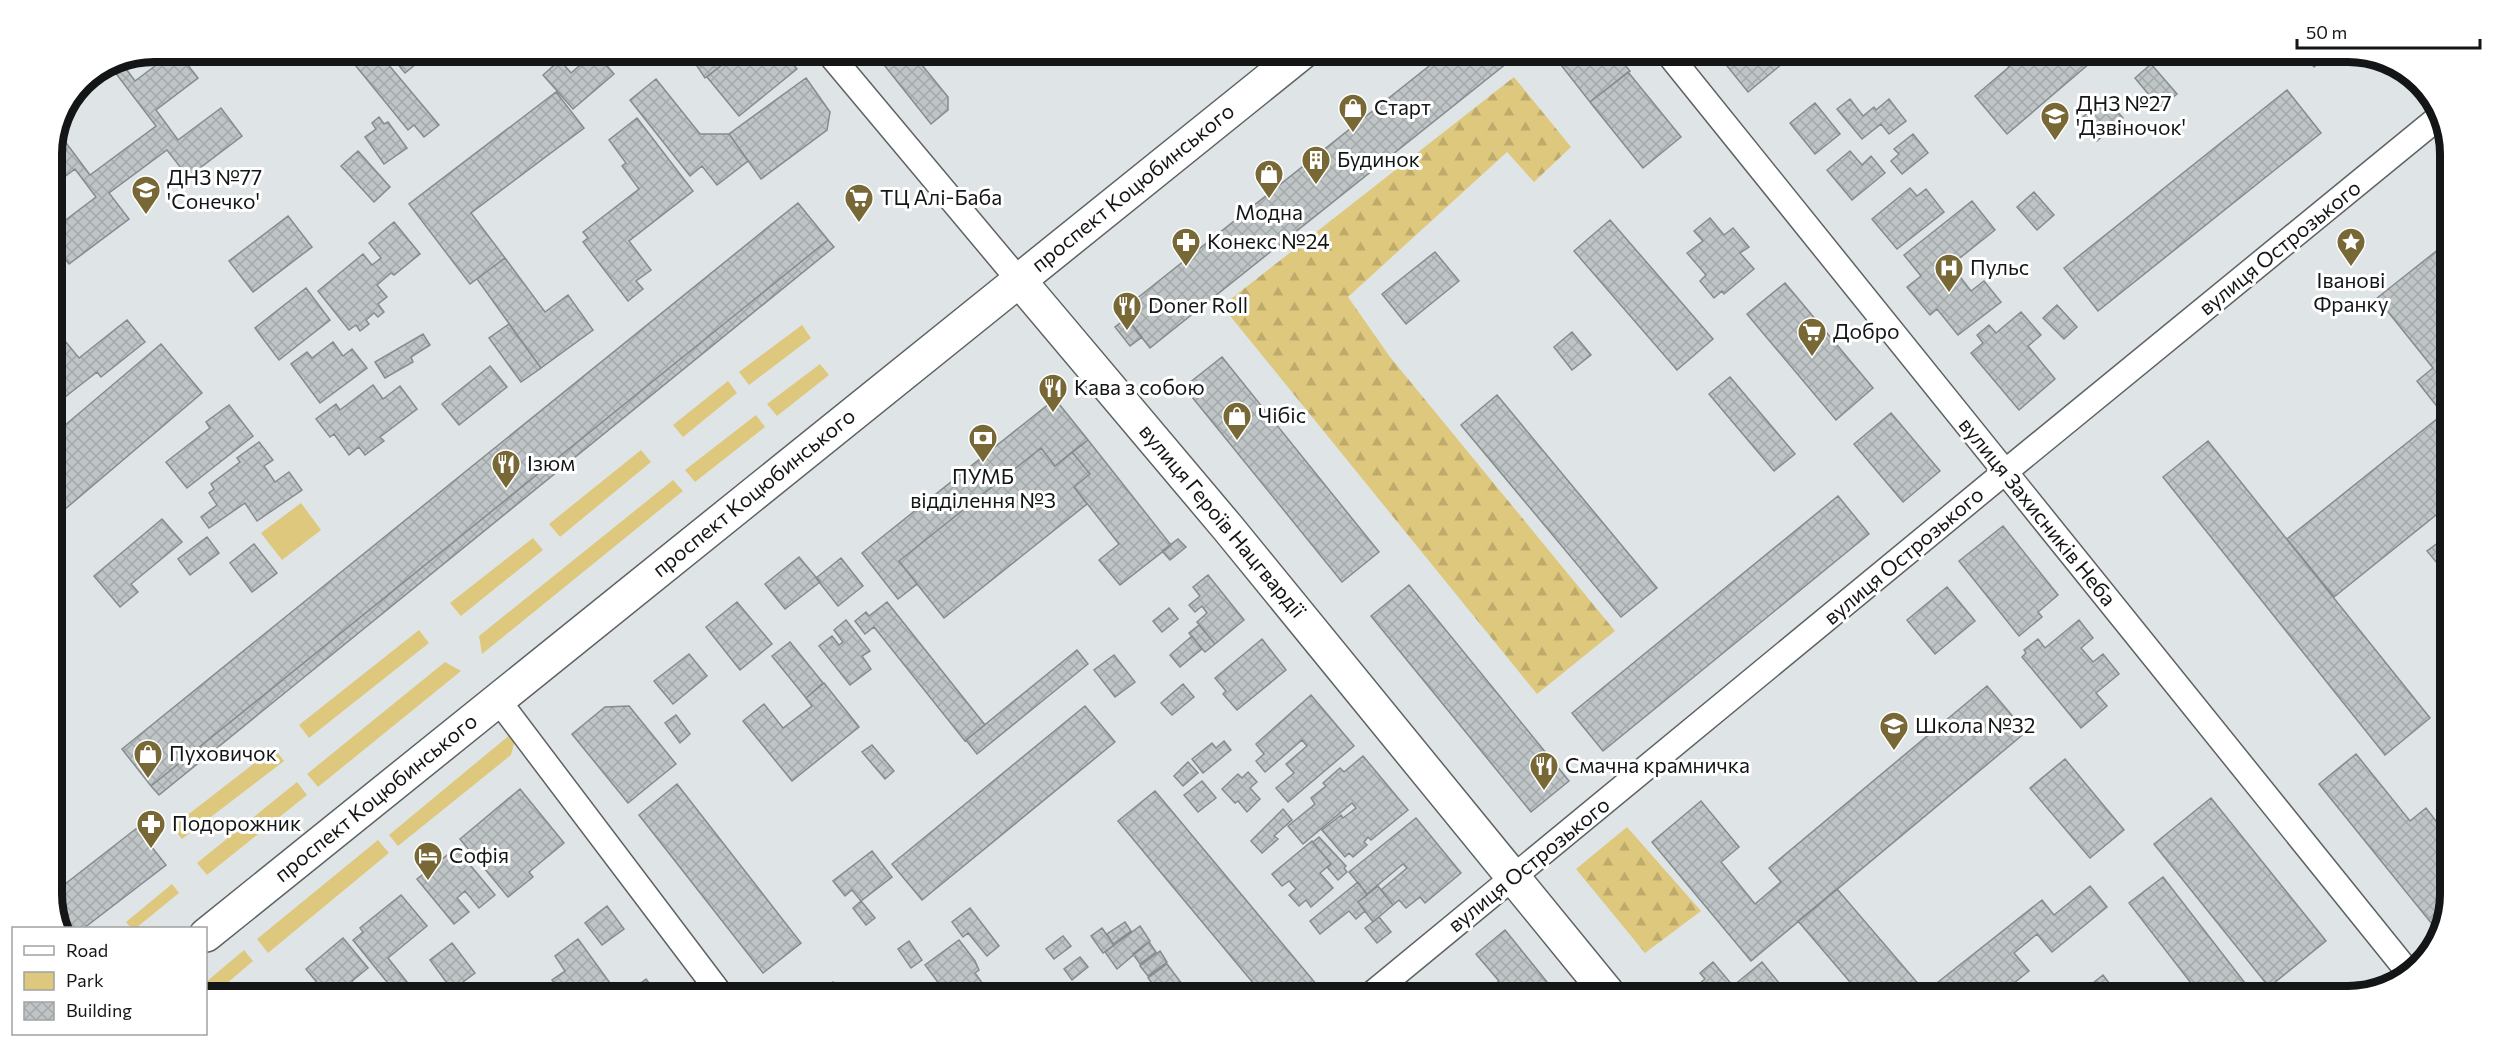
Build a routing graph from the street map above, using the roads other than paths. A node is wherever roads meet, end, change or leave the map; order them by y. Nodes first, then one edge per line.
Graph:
1 (836, 61) edge
2 (1291, 61) edge
3 (1674, 61) edge
4 (2434, 121) edge
5 (1018, 279) junction
6 (2005, 472) junction
7 (498, 700) junction
8 (1514, 877) junction
9 (207, 934) edge
10 (2403, 966) edge
11 (714, 986) edge
12 (1381, 986) edge
13 (1602, 986) edge

1 - 5 street, вулиця Героїв Нацгвардії
2 - 5 main road, проспект Коцюбинського
3 - 6 street, вулиця Захисників Неба
4 - 6 street, вулиця Острозького
5 - 7 main road, проспект Коцюбинського
5 - 8 main road, вулиця Героїв Нацгвардії
6 - 8 street, вулиця Острозького
6 - 10 street, вулиця Захисників Неба
7 - 9 main road, проспект Коцюбинського
7 - 11 street
8 - 12 street, вулиця Острозького
8 - 13 main road, вулиця Героїв Нацгвардії

